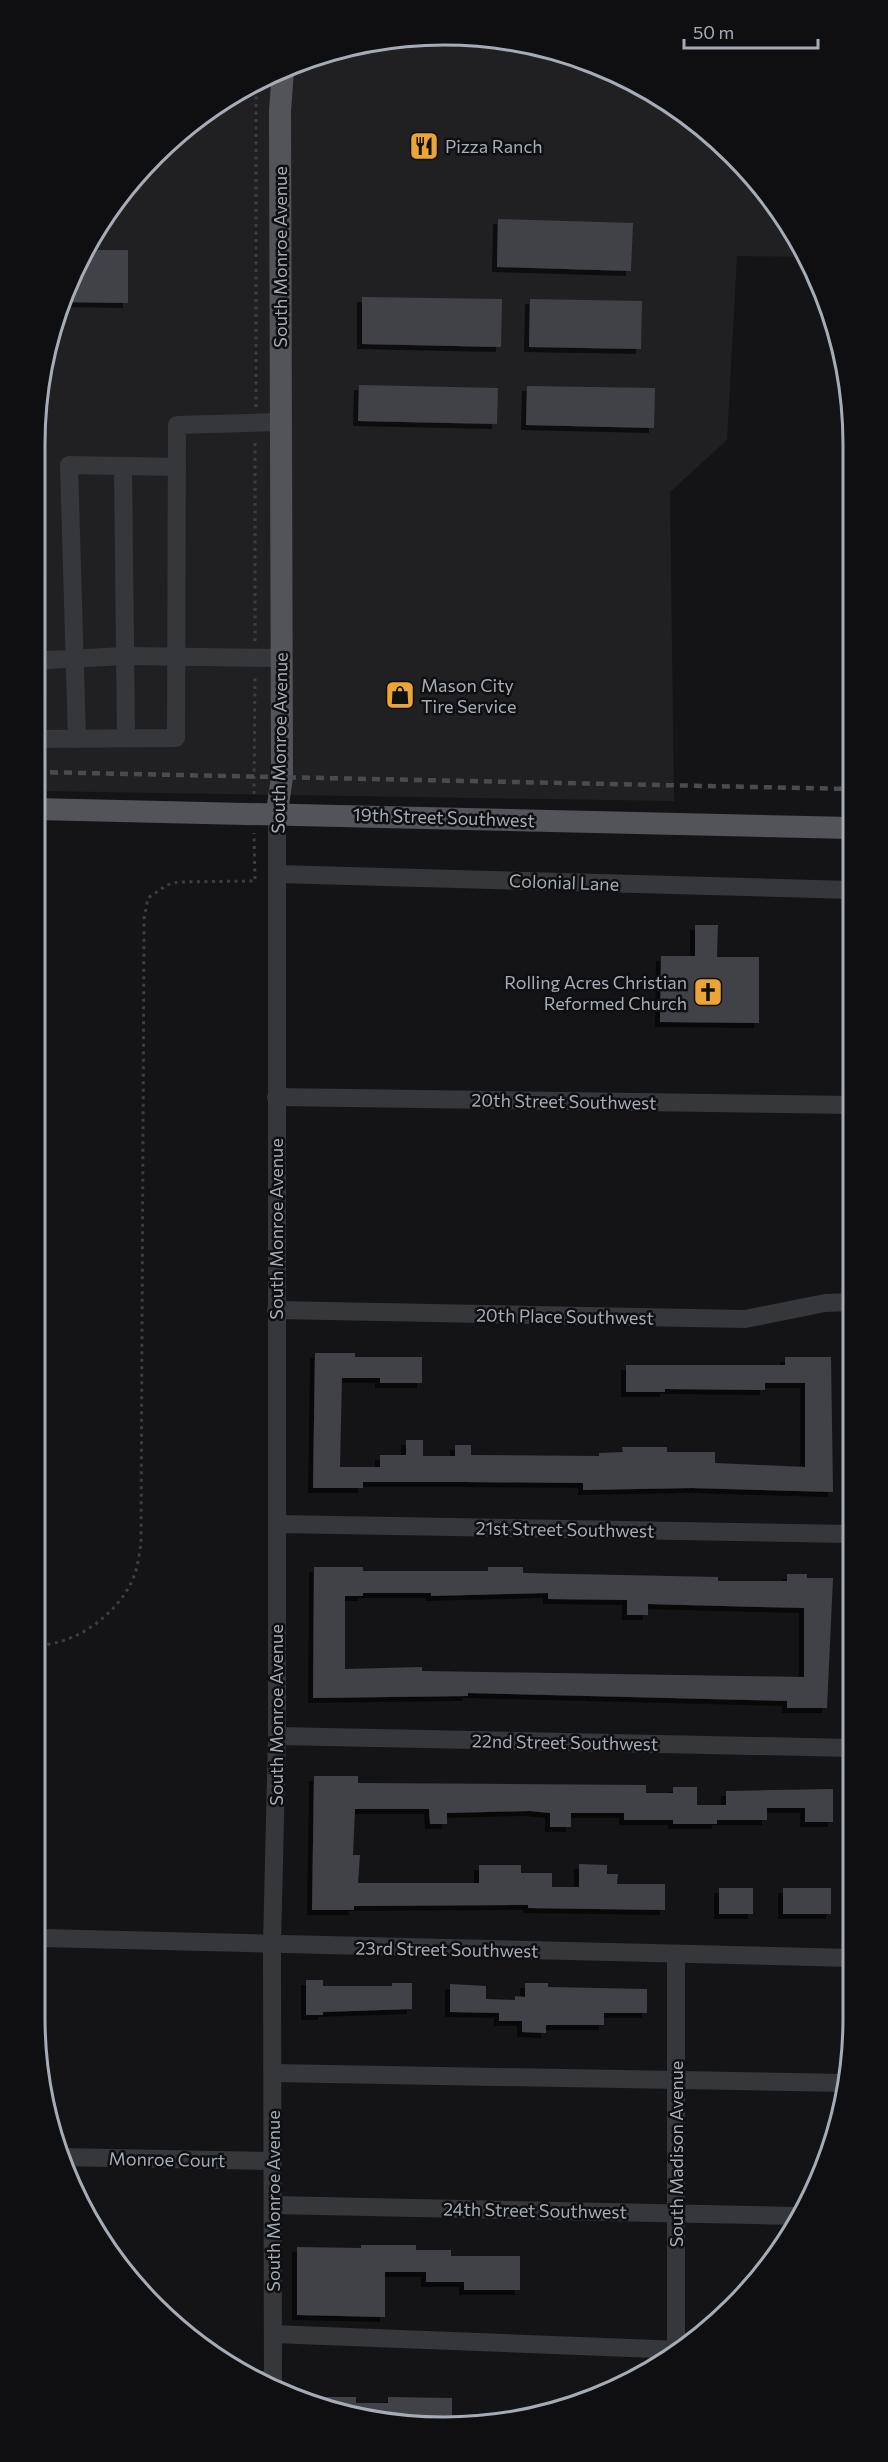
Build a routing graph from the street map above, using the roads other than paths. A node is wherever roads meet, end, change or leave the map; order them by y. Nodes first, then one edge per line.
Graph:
1 (282, 79) edge
2 (281, 422) junction
3 (123, 466) junction
4 (177, 467) junction
5 (124, 656) junction
6 (282, 657) junction
7 (176, 658) junction
8 (74, 659) junction
9 (45, 661) edge
10 (126, 738) junction
11 (45, 739) edge
12 (77, 739) junction
13 (45, 809) edge
14 (278, 812) junction
15 (843, 828) edge
16 (277, 874) junction
17 (843, 890) edge
18 (276, 1097) junction
19 (843, 1106) edge
20 (843, 1302) edge
21 (276, 1310) junction
22 (277, 1524) junction
23 (843, 1534) edge
24 (277, 1736) junction
25 (843, 1748) edge
26 (45, 1938) edge
27 (272, 1946) junction
28 (676, 1954) junction
29 (843, 1958) edge
30 (273, 2073) junction
31 (676, 2078) junction
32 (838, 2083) edge
33 (70, 2157) edge
34 (273, 2161) junction
35 (273, 2205) junction
36 (676, 2213) junction
37 (791, 2216) edge
38 (273, 2334) junction
39 (678, 2342) edge
40 (664, 2351) edge
41 (273, 2378) edge

1 - 2 main road, South Monroe Avenue
2 - 4 street
2 - 6 main road, South Monroe Avenue
3 - 4 street
3 - 5 street
3 - 8 street
4 - 7 street
5 - 7 street
5 - 8 street
5 - 10 street
6 - 7 street
6 - 14 main road, South Monroe Avenue
7 - 10 street
8 - 9 street
8 - 12 street
10 - 12 street
11 - 12 street
13 - 14 main road, 19th Street Southwest
14 - 15 main road, 19th Street Southwest
14 - 16 street, South Monroe Avenue
16 - 17 street, Colonial Lane
16 - 18 street, South Monroe Avenue
18 - 19 street, 20th Street Southwest
18 - 21 street, South Monroe Avenue
20 - 21 street, 20th Place Southwest
21 - 22 street, South Monroe Avenue
22 - 23 street, 21st Street Southwest
22 - 24 street, South Monroe Avenue
24 - 25 street, 22nd Street Southwest
24 - 27 street, South Monroe Avenue
26 - 27 street, 23rd Street Southwest
27 - 28 street, 23rd Street Southwest
27 - 30 street, South Monroe Avenue
28 - 29 street, 23rd Street Southwest
28 - 31 street, South Madison Avenue
30 - 31 street
30 - 34 street, South Monroe Avenue
31 - 32 street
31 - 36 street, South Madison Avenue
33 - 34 street, Monroe Court
34 - 35 street, South Monroe Avenue
35 - 36 street, 24th Street Southwest
35 - 38 street, South Monroe Avenue
36 - 37 street, 24th Street Southwest
36 - 39 street, South Madison Avenue
38 - 40 street
38 - 41 street, South Monroe Avenue

